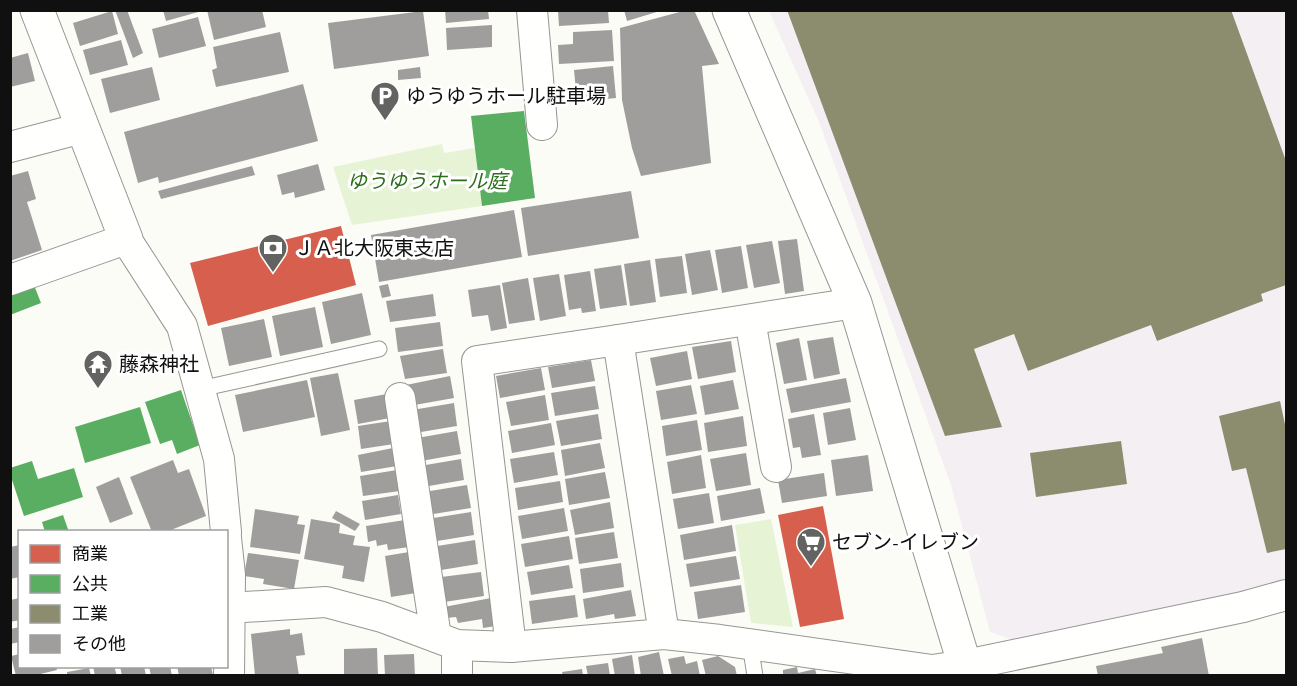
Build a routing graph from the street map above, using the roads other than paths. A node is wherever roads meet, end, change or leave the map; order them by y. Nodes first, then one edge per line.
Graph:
1 (37, 10) edge
2 (532, 10) edge
3 (729, 10) edge
4 (542, 125) dead end
5 (82, 128) junction
6 (10, 147) edge
7 (126, 238) junction
8 (10, 280) edge
9 (855, 303) junction
10 (750, 320) junction
11 (618, 340) junction
12 (379, 349) dead end
13 (200, 390) junction
14 (400, 398) dead end
15 (776, 466) dead end
16 (226, 530) edge
17 (228, 556) edge
18 (1287, 595) edge
19 (230, 608) junction
20 (664, 634) junction
21 (446, 641) junction
22 (750, 644) junction
23 (511, 647) junction
24 (968, 670) edge
25 (229, 675) edge
26 (457, 675) edge
27 (755, 675) edge

1 - 5 street
2 - 4 street
3 - 9 street
5 - 6 street
5 - 7 street
7 - 8 street
7 - 13 street
9 - 10 street
9 - 24 street
10 - 11 street
10 - 15 street
11 - 20 street
11 - 23 street
12 - 13 lane
13 - 16 street
14 - 21 street
17 - 19 street
18 - 24 street
19 - 21 street
19 - 25 street
20 - 22 street
20 - 23 street
21 - 23 street
21 - 26 street
22 - 24 street
22 - 27 lane

